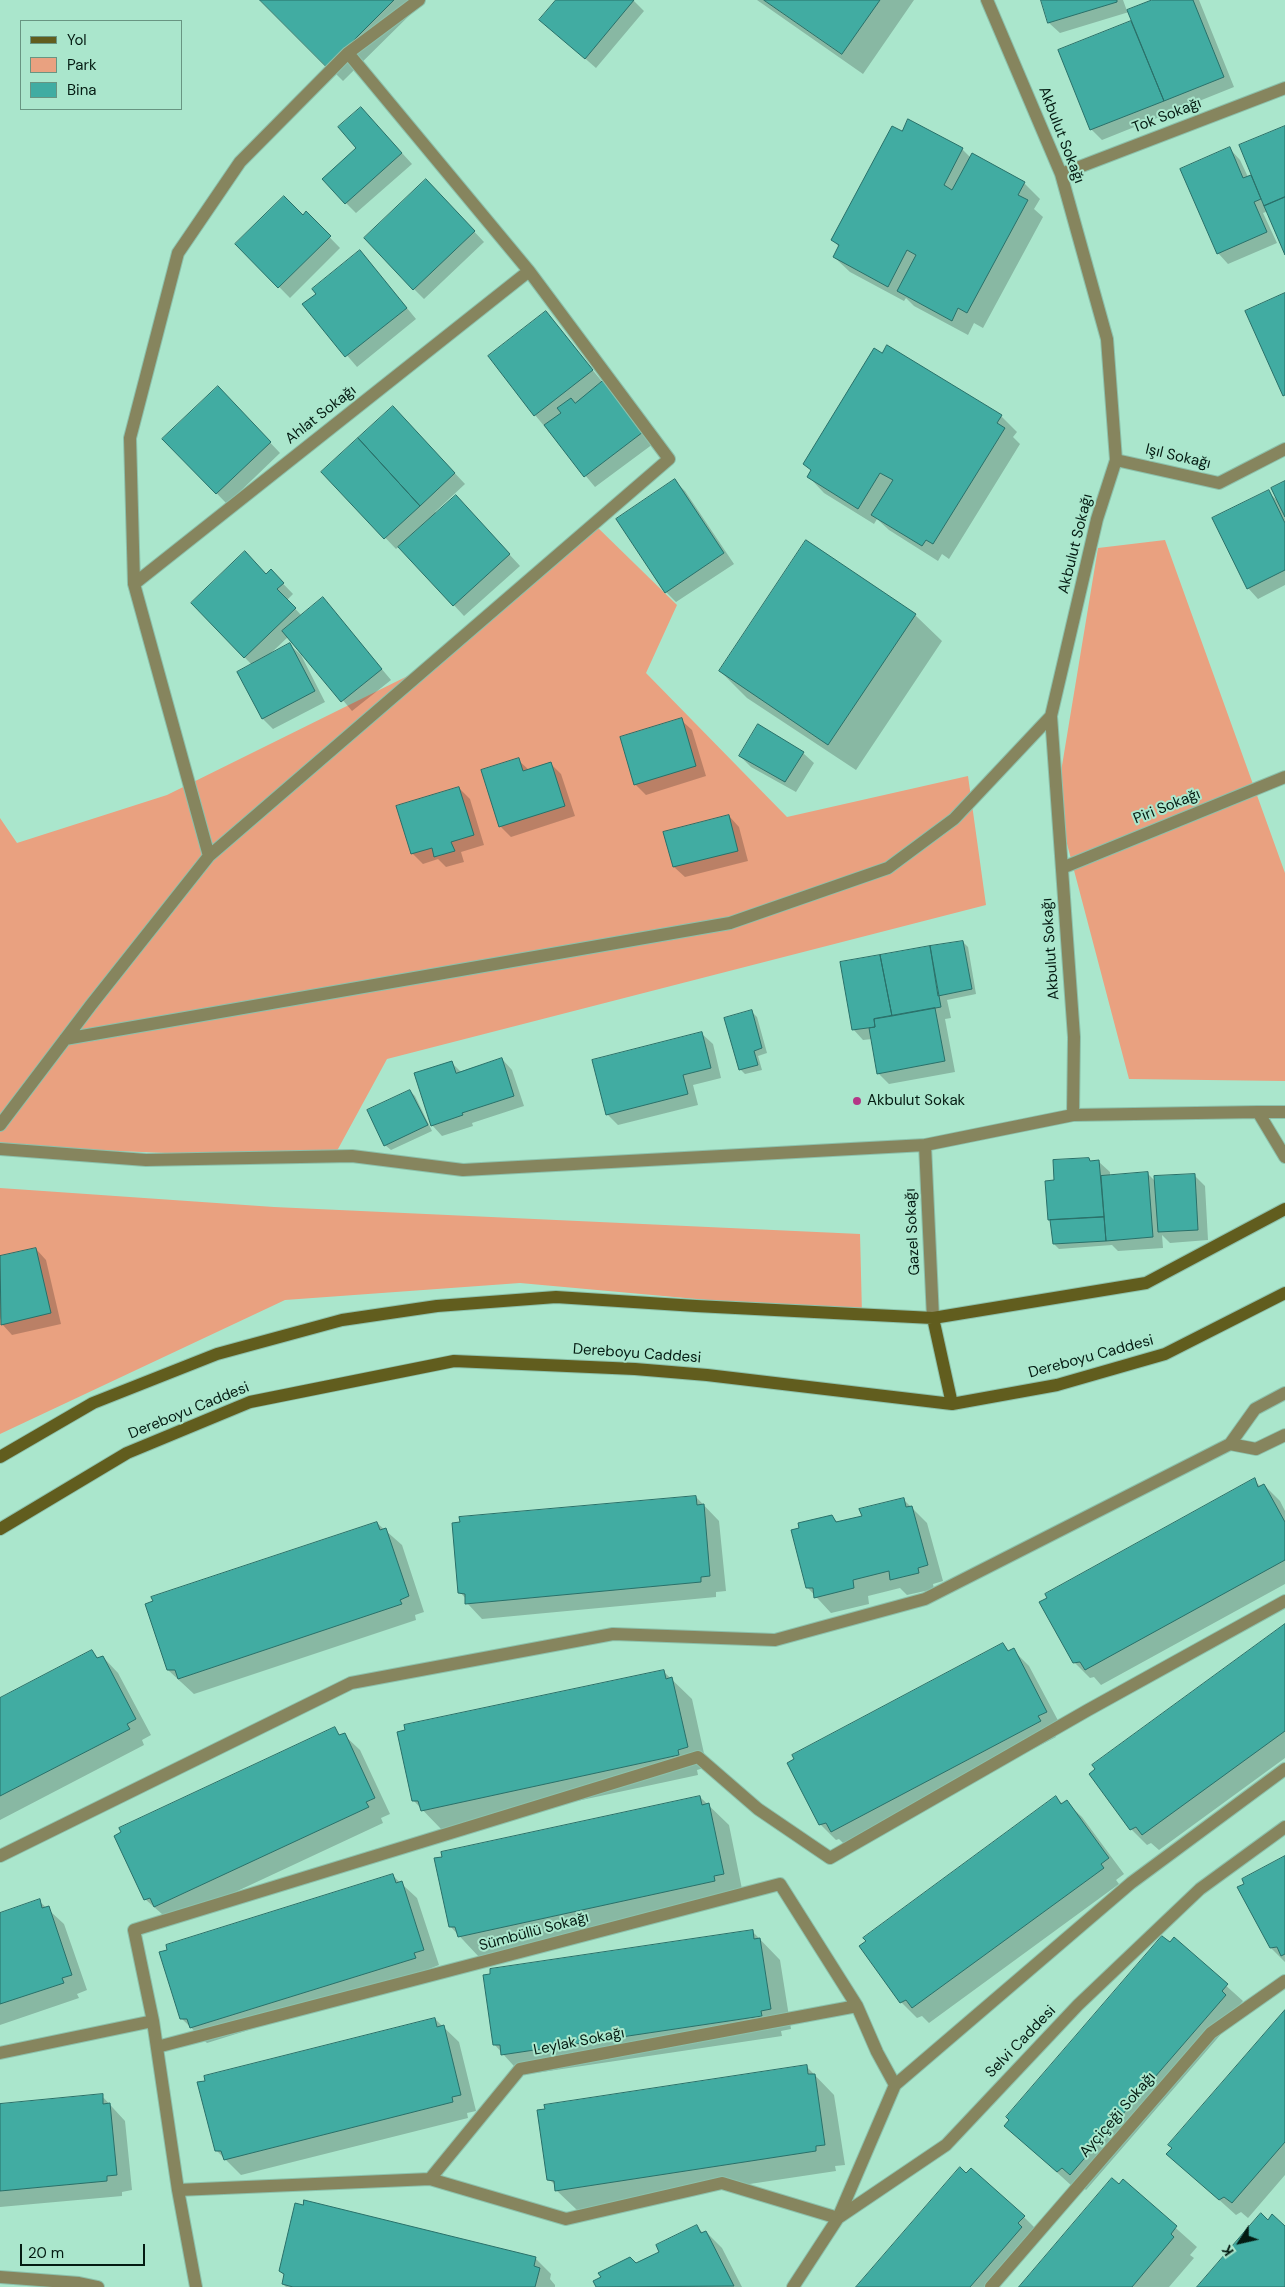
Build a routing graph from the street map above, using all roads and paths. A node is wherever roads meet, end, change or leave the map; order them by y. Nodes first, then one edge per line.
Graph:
1 (419, 0) edge
2 (987, 0) edge
3 (348, 53) junction
4 (1285, 88) edge
5 (1061, 174) junction
6 (529, 271) junction
7 (1285, 449) edge
8 (1116, 460) junction
9 (134, 584) junction
10 (1051, 716) junction
11 (1285, 777) edge
12 (209, 856) junction
13 (1062, 868) junction
14 (65, 1039) junction
15 (1258, 1112) junction
16 (1285, 1112) edge
17 (1073, 1115) junction
18 (0, 1125) edge
19 (924, 1145) junction
20 (0, 1150) edge
21 (1285, 1158) edge
22 (1285, 1209) edge
23 (1285, 1292) edge
24 (933, 1318) junction
25 (1285, 1393) edge
26 (952, 1404) junction
27 (1285, 1435) edge
28 (1230, 1444) junction
29 (0, 1457) edge
30 (0, 1529) edge
31 (1285, 1601) edge
32 (1285, 1769) edge
33 (1285, 1827) edge
34 (0, 1856) edge
35 (1285, 1981) edge
36 (857, 2006) junction
37 (153, 2021) junction
38 (157, 2047) junction
39 (0, 2053) edge
40 (895, 2085) junction
41 (430, 2178) junction
42 (178, 2190) junction
43 (838, 2218) junction
44 (0, 2277) edge
45 (98, 2287) edge
46 (196, 2287) edge
47 (793, 2287) edge
48 (990, 2287) edge

1 - 3 street
2 - 5 street, Akbulut Sokağı
3 - 6 street
3 - 9 street
4 - 5 street, Tok Sokağı
5 - 8 street, Akbulut Sokağı
6 - 9 street, Ahlat Sokağı
6 - 12 street
7 - 8 street, Işıl Sokağı
8 - 10 street, Akbulut Sokağı
9 - 12 street
10 - 13 street, Akbulut Sokağı
10 - 14 street
11 - 13 street, Piri Sokağı
12 - 14 street
13 - 17 street, Akbulut Sokağı
14 - 18 street
15 - 16 street
15 - 17 street
15 - 21 street
17 - 19 street
19 - 20 street
19 - 24 street, Gazel Sokağı
22 - 24 main road
23 - 26 main road, Dereboyu Caddesi
24 - 26 main road
24 - 29 main road
25 - 28 street
26 - 30 main road, Dereboyu Caddesi
27 - 28 street
28 - 34 street
31 - 37 street
32 - 40 street
33 - 43 street, Selvi Caddesi
35 - 48 street, Ayçiçeği Sokağı
36 - 38 street, Sümbüllü Sokağı
36 - 40 street
36 - 41 street, Leylak Sokağı
37 - 38 street
37 - 39 street
38 - 42 street
40 - 43 street
41 - 42 street
41 - 43 street
42 - 46 street
43 - 47 street, Selvi Caddesi
44 - 45 street

